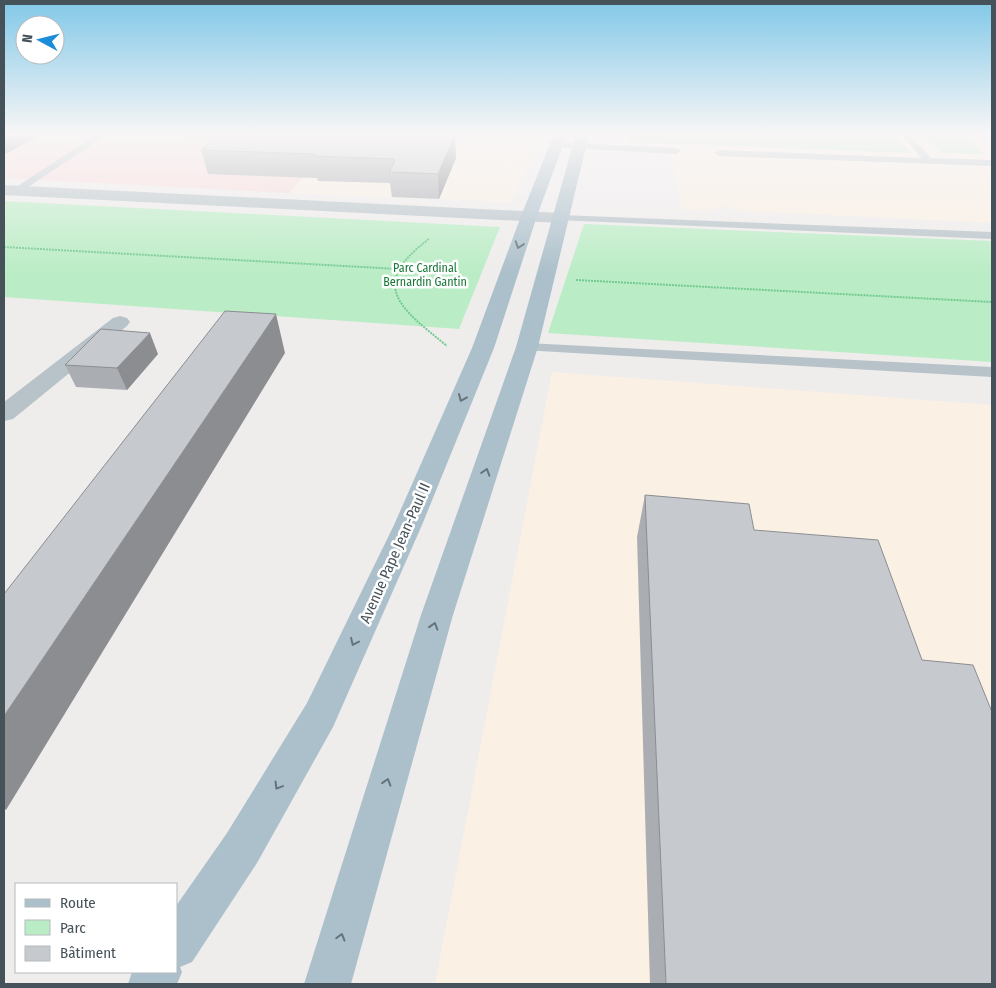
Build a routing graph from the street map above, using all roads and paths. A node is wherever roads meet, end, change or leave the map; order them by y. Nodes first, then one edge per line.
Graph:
1 (28, 180) edge
2 (548, 180) edge
3 (565, 180) edge
4 (10, 191) edge
5 (529, 216) junction
6 (561, 218) junction
7 (992, 236) edge
8 (430, 238) dead end
9 (4, 247) edge
10 (398, 269) junction
11 (545, 278) junction
12 (992, 302) edge
13 (120, 322) dead end
14 (447, 346) dead end
15 (527, 347) junction
16 (992, 372) edge
17 (4, 414) edge
18 (178, 943) edge
19 (158, 973) edge
20 (151, 984) edge
21 (327, 984) edge

1 - 4 lane
2 - 5 main road, Avenue Pape Jean-Paul II
3 - 6 main road
4 - 5 street
5 - 6 street
5 -> 18 main road, Avenue Pape Jean-Paul II
6 - 7 lane
6 - 11 main road
8 - 10 path
9 - 10 path
10 - 14 path
11 - 12 path
11 - 15 main road
13 - 17 street
15 - 16 lane
21 -> 15 main road
19 - 20 main road

